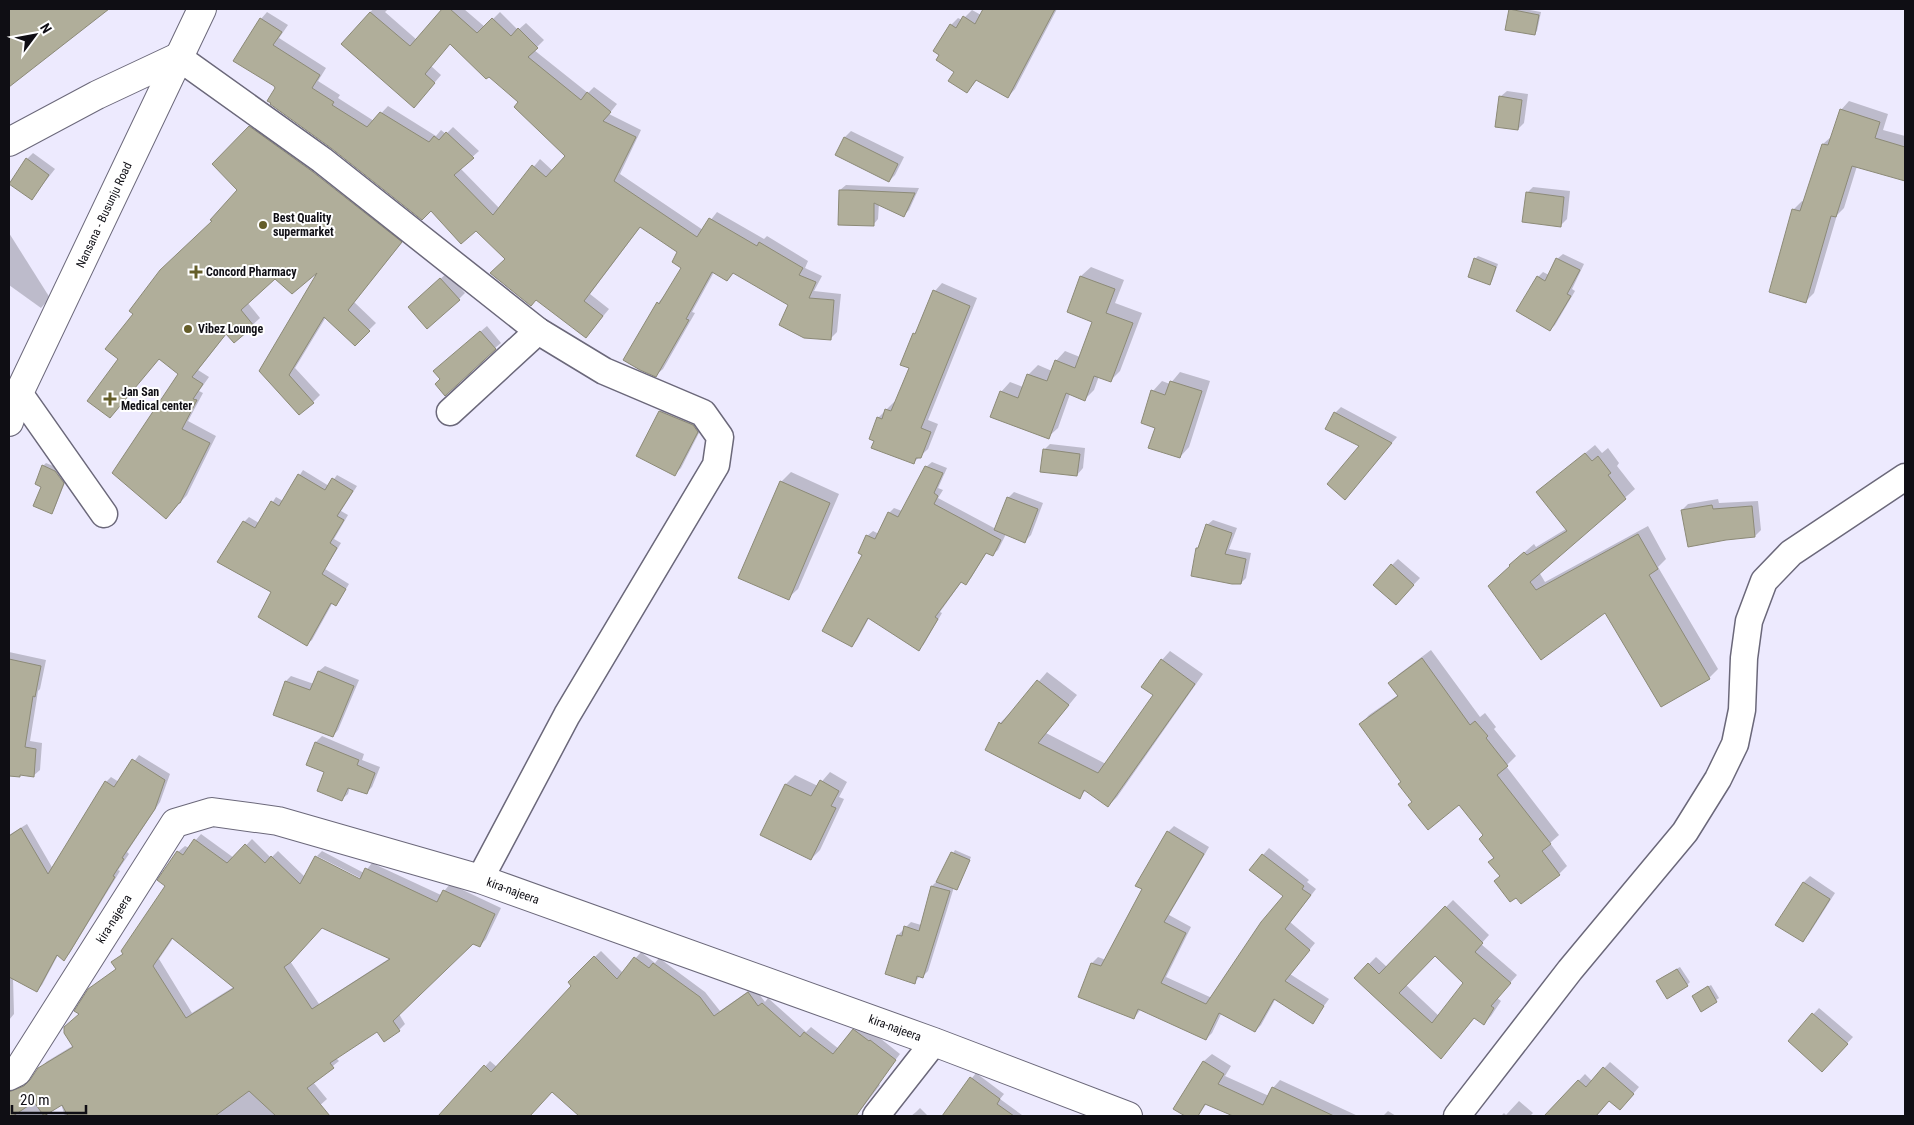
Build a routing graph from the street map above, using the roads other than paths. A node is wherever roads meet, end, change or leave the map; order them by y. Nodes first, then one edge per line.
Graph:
1 (202, 9) edge
2 (178, 57) junction
3 (9, 142) edge
4 (538, 331) junction
5 (20, 392) junction
6 (450, 412) dead end
7 (9, 422) edge
8 (1905, 477) edge
9 (104, 514) dead end
10 (480, 879) junction
11 (934, 1042) junction
12 (9, 1076) edge
13 (876, 1116) edge
14 (1128, 1116) edge
15 (1457, 1116) edge

1 - 2 street, Nansana - Busunju Road
2 - 3 street
2 - 4 street
2 - 5 street, Nansana - Busunju Road
4 - 6 street
4 - 10 street
5 - 7 street, Nansana - Busunju Road
5 - 9 street
8 - 15 street
10 - 11 street, kira-najeera
10 - 12 street, kira-najeera
11 - 13 street
11 - 14 street, kira-najeera

